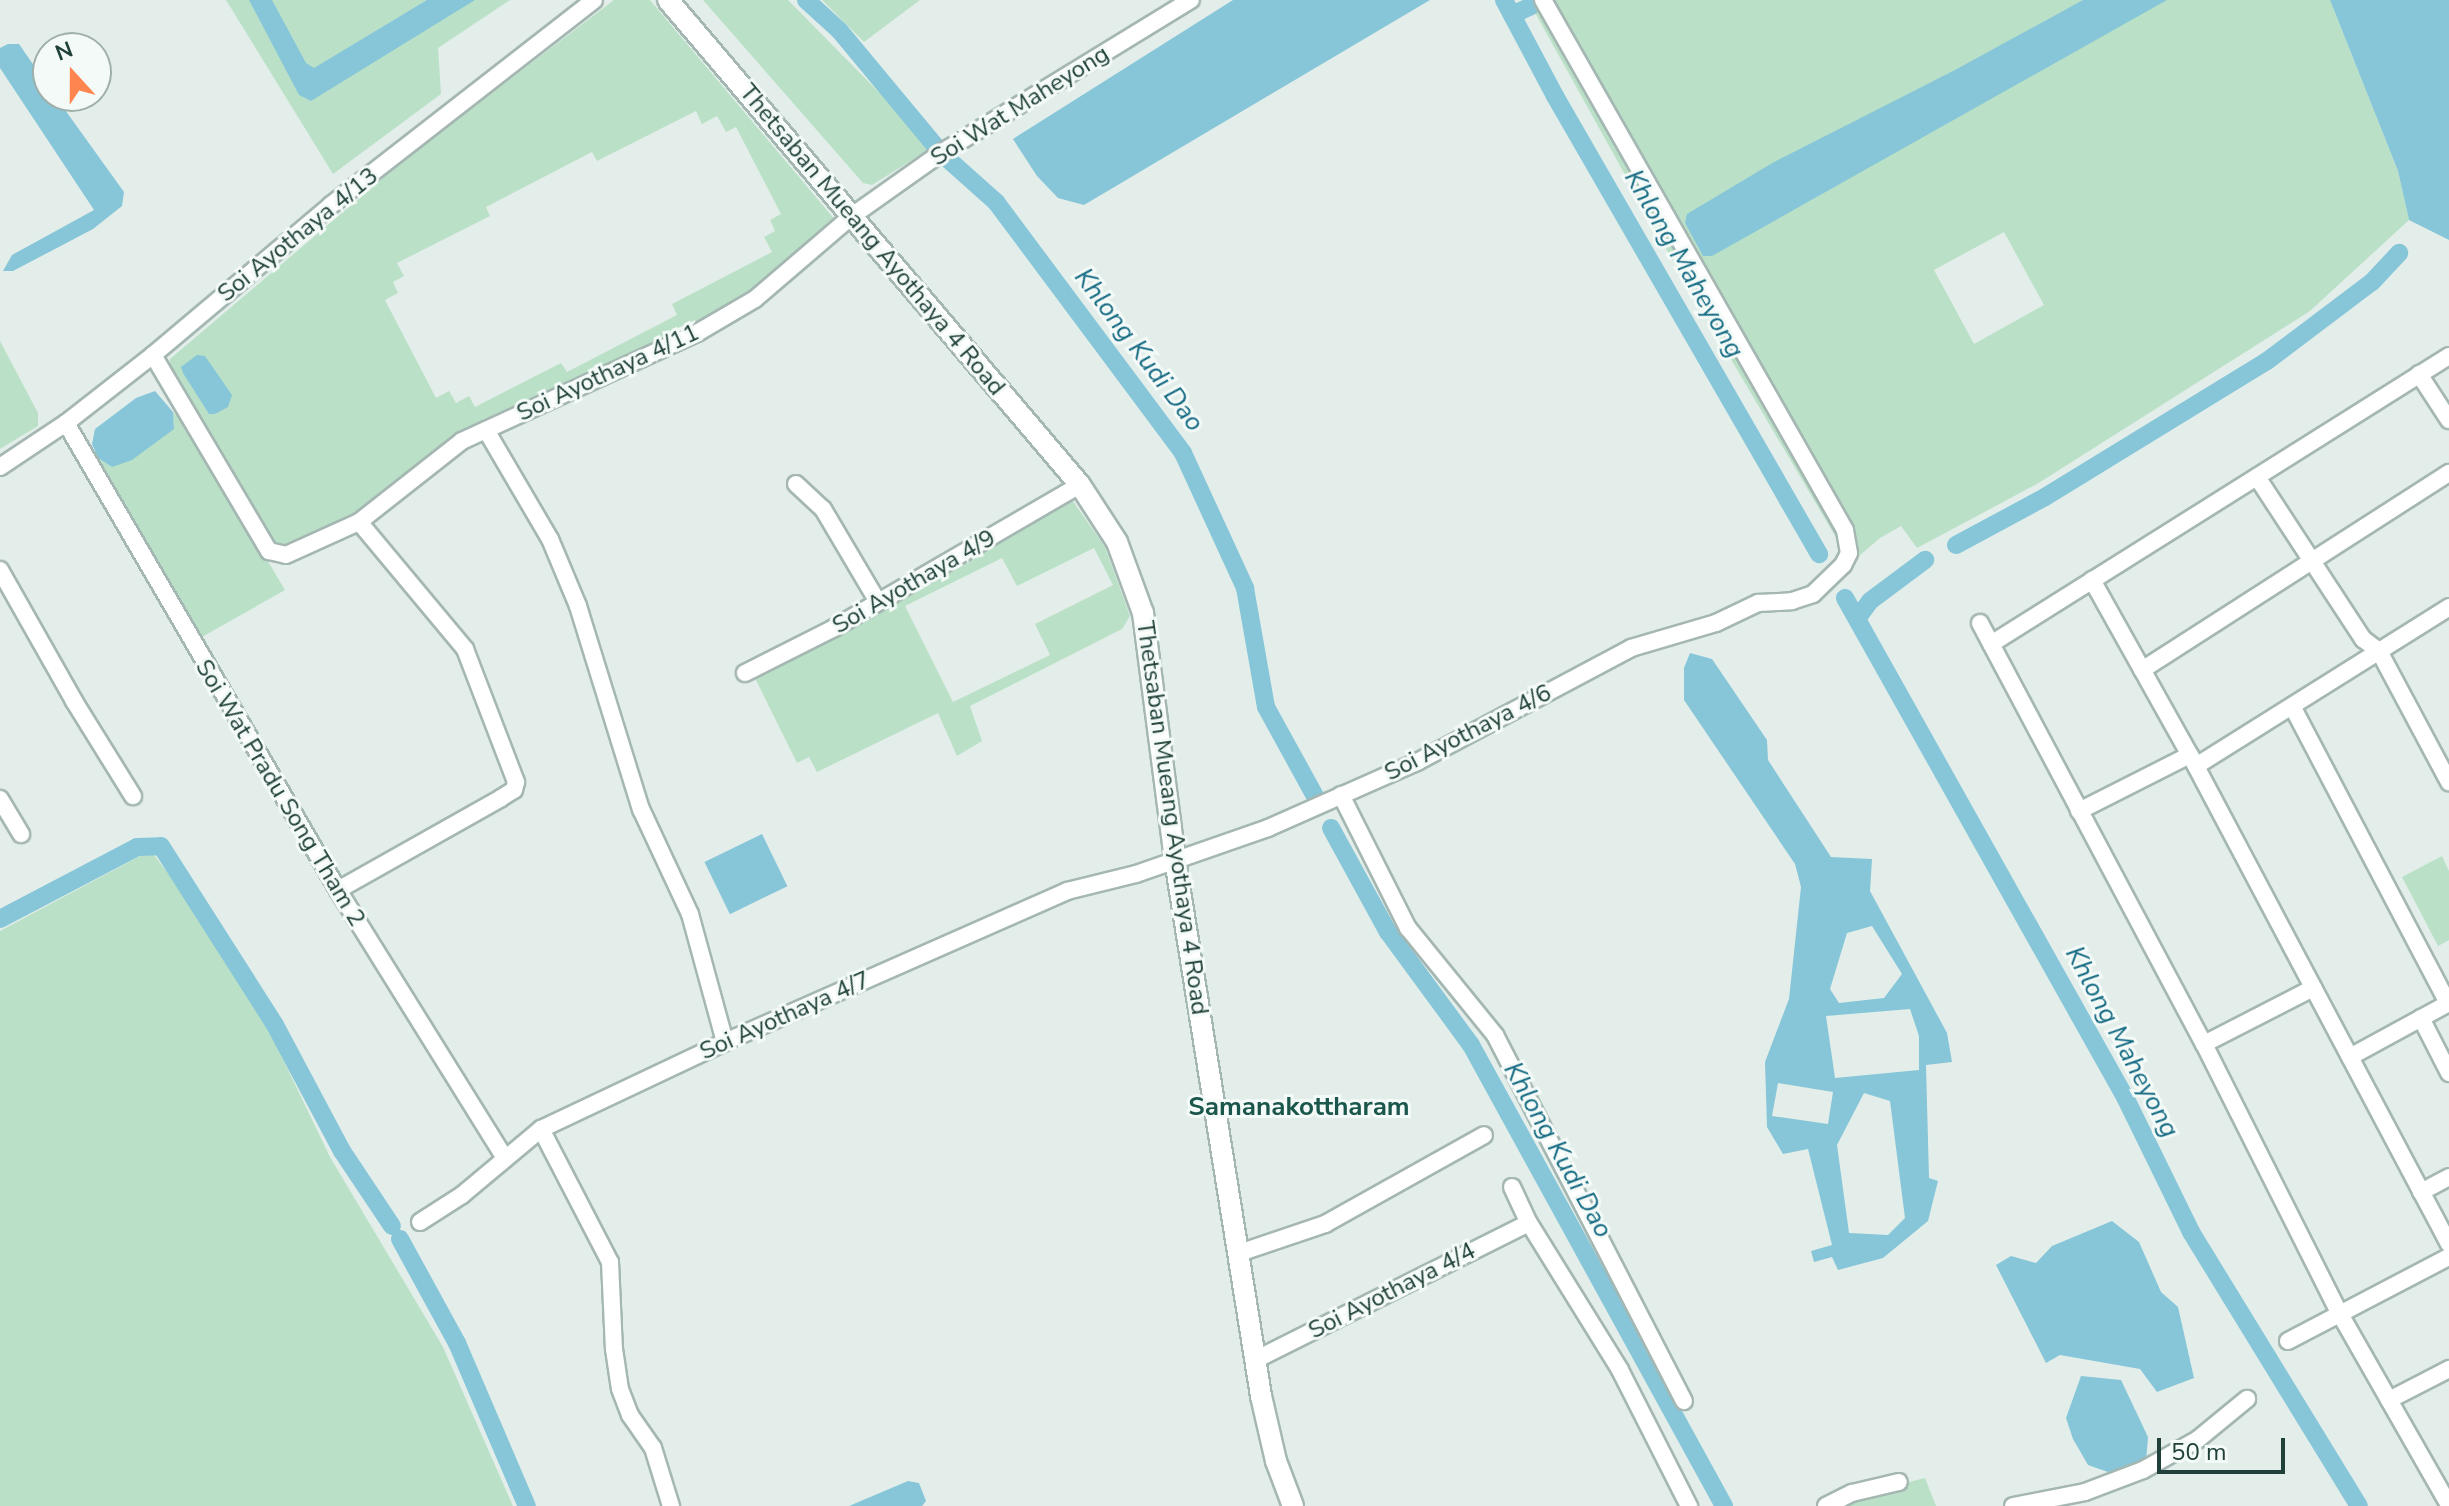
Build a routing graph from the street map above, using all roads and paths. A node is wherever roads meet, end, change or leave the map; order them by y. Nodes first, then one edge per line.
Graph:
1 (594, 0) edge
2 (668, 0) edge
3 (1191, 0) edge
4 (1543, 0) edge
5 (852, 216) junction
6 (153, 355) junction
7 (2449, 356) edge
8 (2419, 374) junction
9 (2449, 420) edge
10 (66, 423) junction
11 (486, 430) junction
12 (0, 467) edge
13 (2449, 473) edge
14 (2257, 477) junction
15 (796, 484) dead end
16 (1080, 485) junction
17 (359, 522) junction
18 (2312, 561) junction
19 (0, 570) edge
20 (2092, 580) junction
21 (878, 602) junction
22 (2449, 607) edge
23 (1980, 623) dead end
24 (1991, 644) junction
25 (2379, 651) junction
26 (2142, 670) junction
27 (745, 673) dead end
28 (2292, 706) junction
29 (2449, 745) edge
30 (2433, 753) junction
31 (2193, 761) junction
32 (2449, 782) edge
33 (1341, 795) junction
34 (133, 796) dead end
35 (0, 799) edge
36 (2079, 811) junction
37 (21, 834) dead end
38 (1175, 860) junction
39 (338, 890) junction
40 (2313, 988) junction
41 (2448, 1003) edge
42 (2421, 1018) junction
43 (725, 1042) junction
44 (2204, 1044) junction
45 (2350, 1057) junction
46 (2449, 1073) edge
47 (541, 1129) junction
48 (1484, 1135) dead end
49 (505, 1158) junction
50 (2449, 1177) edge
51 (1512, 1187) dead end
52 (2421, 1192) junction
53 (420, 1222) dead end
54 (1529, 1223) junction
55 (2449, 1244) edge
56 (1239, 1253) junction
57 (2449, 1257) edge
58 (2340, 1314) junction
59 (2288, 1341) dead end
60 (1255, 1360) junction
61 (2449, 1369) edge
62 (2247, 1399) dead end
63 (2389, 1400) junction
64 (1684, 1401) dead end
65 (2443, 1480) edge
66 (1899, 1482) dead end
67 (2449, 1505) edge
68 (671, 1506) edge
69 (1293, 1506) edge
70 (1689, 1506) edge
71 (1826, 1506) edge
72 (2013, 1506) edge

1 - 6 street, Soi Ayothaya 4/13
2 - 5 street, Thetsaban Mueang Ayothaya 4 Road
3 - 5 street, Soi Wat Maheyong
4 - 33 street, Soi Ayothaya 4/6
5 - 11 street, Soi Ayothaya 4/11
5 - 16 street, Thetsaban Mueang Ayothaya 4 Road
6 - 10 street, Soi Ayothaya 4/13
6 - 17 street, Soi Ayothaya 4/11
7 - 8 street
8 - 9 street
8 - 14 street
10 - 12 street, Soi Ayothaya 4/13
10 - 39 street, Soi Wat Pradu Song Tham 2
11 - 17 street, Soi Ayothaya 4/11
11 - 43 street
13 - 18 street
14 - 18 street
14 - 20 street
15 - 21 street
16 - 21 street, Soi Ayothaya 4/9
16 - 38 street, Thetsaban Mueang Ayothaya 4 Road
17 - 39 street
18 - 25 street
18 - 26 street
19 - 34 street
20 - 24 street
20 - 26 street
21 - 27 street, Soi Ayothaya 4/9
22 - 25 street
23 - 24 street
24 - 36 street
25 - 28 street
25 - 30 street
26 - 31 street
28 - 31 street
28 - 41 street
29 - 30 street
30 - 32 street
31 - 36 street
31 - 40 street
33 - 38 street, Soi Ayothaya 4/6
33 - 64 street
35 - 37 street
36 - 44 street
38 - 43 street, Soi Ayothaya 4/7
38 - 56 street, Thetsaban Mueang Ayothaya 4 Road
39 - 49 street, Soi Wat Pradu Song Tham 2
40 - 44 street
40 - 45 street
41 - 42 street
42 - 45 street
42 - 46 street
43 - 47 street, Soi Ayothaya 4/7
44 - 58 street
45 - 52 street
47 - 49 street, Soi Ayothaya 4/7
47 - 68 street
48 - 56 street
49 - 53 street, Soi Ayothaya 4/7
50 - 52 street
51 - 54 street
52 - 55 street
54 - 60 street, Soi Ayothaya 4/4
54 - 70 street
56 - 60 street, Thetsaban Mueang Ayothaya 4 Road
57 - 58 street
58 - 59 street
58 - 63 street
60 - 69 street, Thetsaban Mueang Ayothaya 4 Road
61 - 63 street
62 - 72 street
63 - 65 street
65 - 67 street
66 - 71 street

